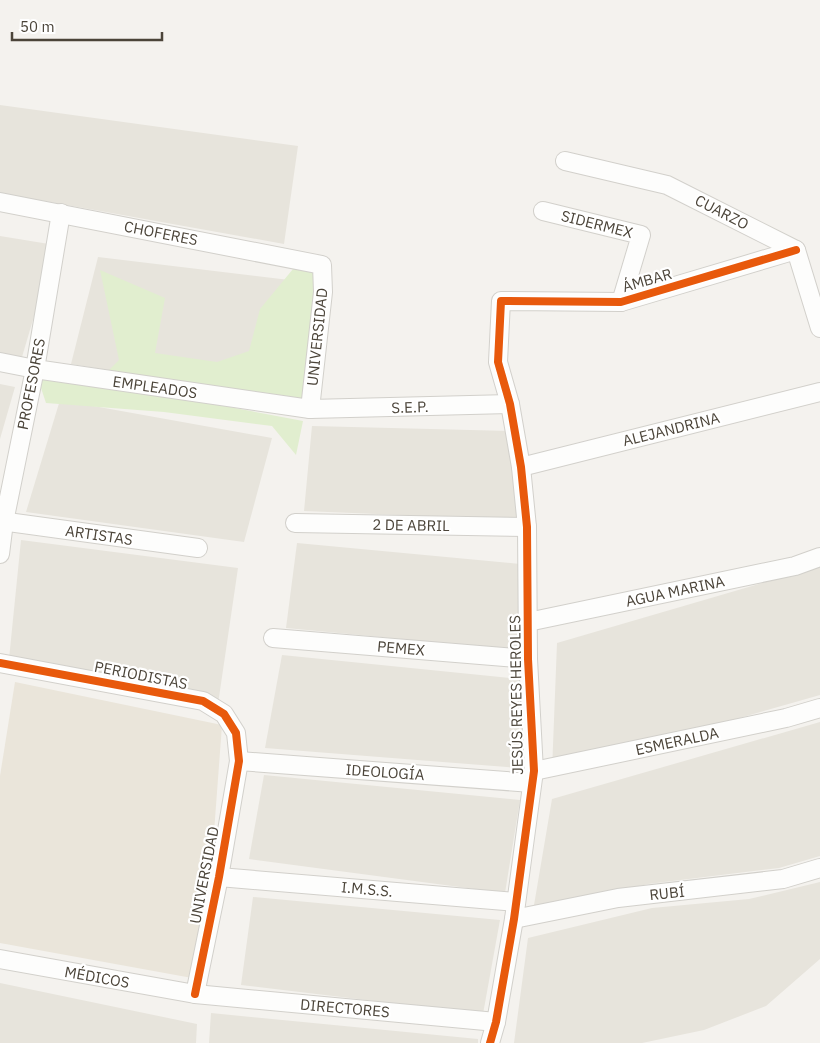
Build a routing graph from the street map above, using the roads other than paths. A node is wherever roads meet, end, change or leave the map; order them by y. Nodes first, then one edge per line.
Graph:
1 (565, 161) dead end
2 (0, 202) edge
3 (544, 211) dead end
4 (61, 214) junction
5 (796, 250) junction
6 (322, 265) joint
7 (500, 301) joint
8 (621, 302) junction
9 (820, 328) edge
10 (0, 362) edge
11 (35, 370) junction
12 (820, 392) edge
13 (510, 404) junction
14 (310, 409) junction
15 (521, 467) junction
16 (2, 521) edge
17 (295, 523) dead end
18 (527, 527) junction
19 (198, 548) dead end
20 (0, 554) edge
21 (820, 558) edge
22 (528, 622) junction
23 (273, 638) dead end
24 (528, 659) junction
25 (0, 663) edge
26 (820, 708) edge
27 (238, 761) junction
28 (533, 777) junction
29 (820, 868) edge
30 (219, 876) junction
31 (515, 911) junction
32 (0, 959) edge
33 (195, 994) junction
34 (496, 1022) junction
35 (490, 1043) edge

1 - 5 street, CUARZO
2 - 4 street, CHOFERES
3 - 8 street, SIDERMEX
4 - 6 street, CHOFERES
4 - 11 street, PROFESORES
5 - 8 street, ÁMBAR
5 - 9 street
6 - 14 street, UNIVERSIDAD
7 - 8 street, ÁMBAR
7 - 13 street, JESÚS REYES HEROLES
10 - 11 street, EMPLEADOS
11 - 14 street, EMPLEADOS
11 - 16 street, PROFESORES
12 - 15 street, ALEJANDRINA
13 - 14 street, S.E.P.
13 - 15 street, JESÚS REYES HEROLES
15 - 18 street, JESÚS REYES HEROLES
16 - 19 street, ARTISTAS
16 - 20 street, PROFESORES
17 - 18 street, 2 DE ABRIL
18 - 22 street, JESÚS REYES HEROLES
21 - 22 street, AGUA MARINA
22 - 24 street, JESÚS REYES HEROLES
23 - 24 street, PEMEX
24 - 28 street, JESÚS REYES HEROLES
25 - 27 street, PERIODISTAS
26 - 28 street, ESMERALDA
27 - 28 street, IDEOLOGÍA
27 - 30 street, UNIVERSIDAD
28 - 31 street, JESÚS REYES HEROLES
29 - 31 street, RUBÍ
30 - 31 street, I.M.S.S.
30 - 33 street, UNIVERSIDAD
31 - 34 street, JESÚS REYES HEROLES
32 - 33 street, MÉDICOS
33 - 34 street, DIRECTORES
34 - 35 street, JESÚS REYES HEROLES

